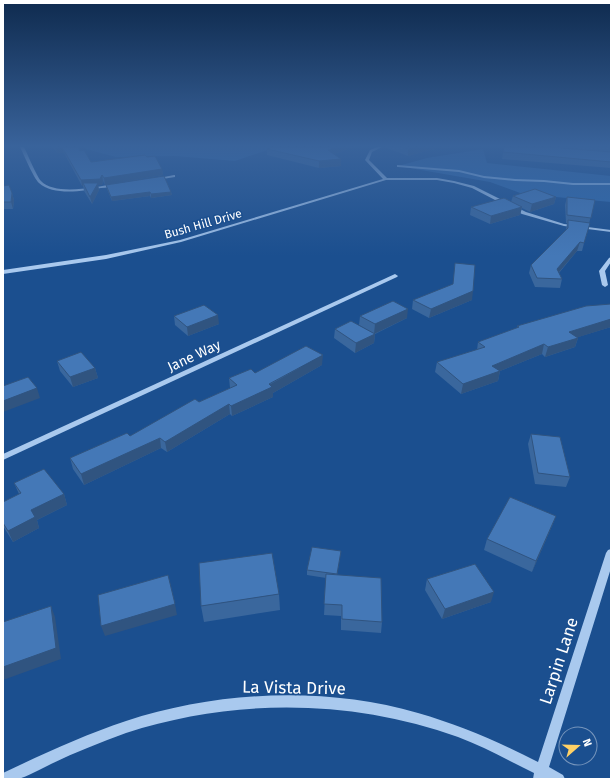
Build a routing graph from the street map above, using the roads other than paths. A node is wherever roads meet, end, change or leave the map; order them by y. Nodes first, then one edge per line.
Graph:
1 (44, 183) edge
2 (371, 183) edge
3 (460, 183) edge
4 (122, 184) edge
5 (611, 232) edge
6 (611, 259) edge
7 (3, 272) edge
8 (394, 276) dead end
9 (605, 285) dead end
10 (3, 457) edge
11 (611, 553) edge
12 (540, 775) edge
13 (4, 779) edge
14 (559, 779) edge

1 - 4 street
2 - 7 street, Bush Hill Drive
3 - 5 street, Bush Hill Drive
6 - 9 street
8 - 10 street, Jane Way
11 - 12 street, Larpin Lane
12 - 13 street, La Vista Drive
12 - 14 street, La Vista Drive

